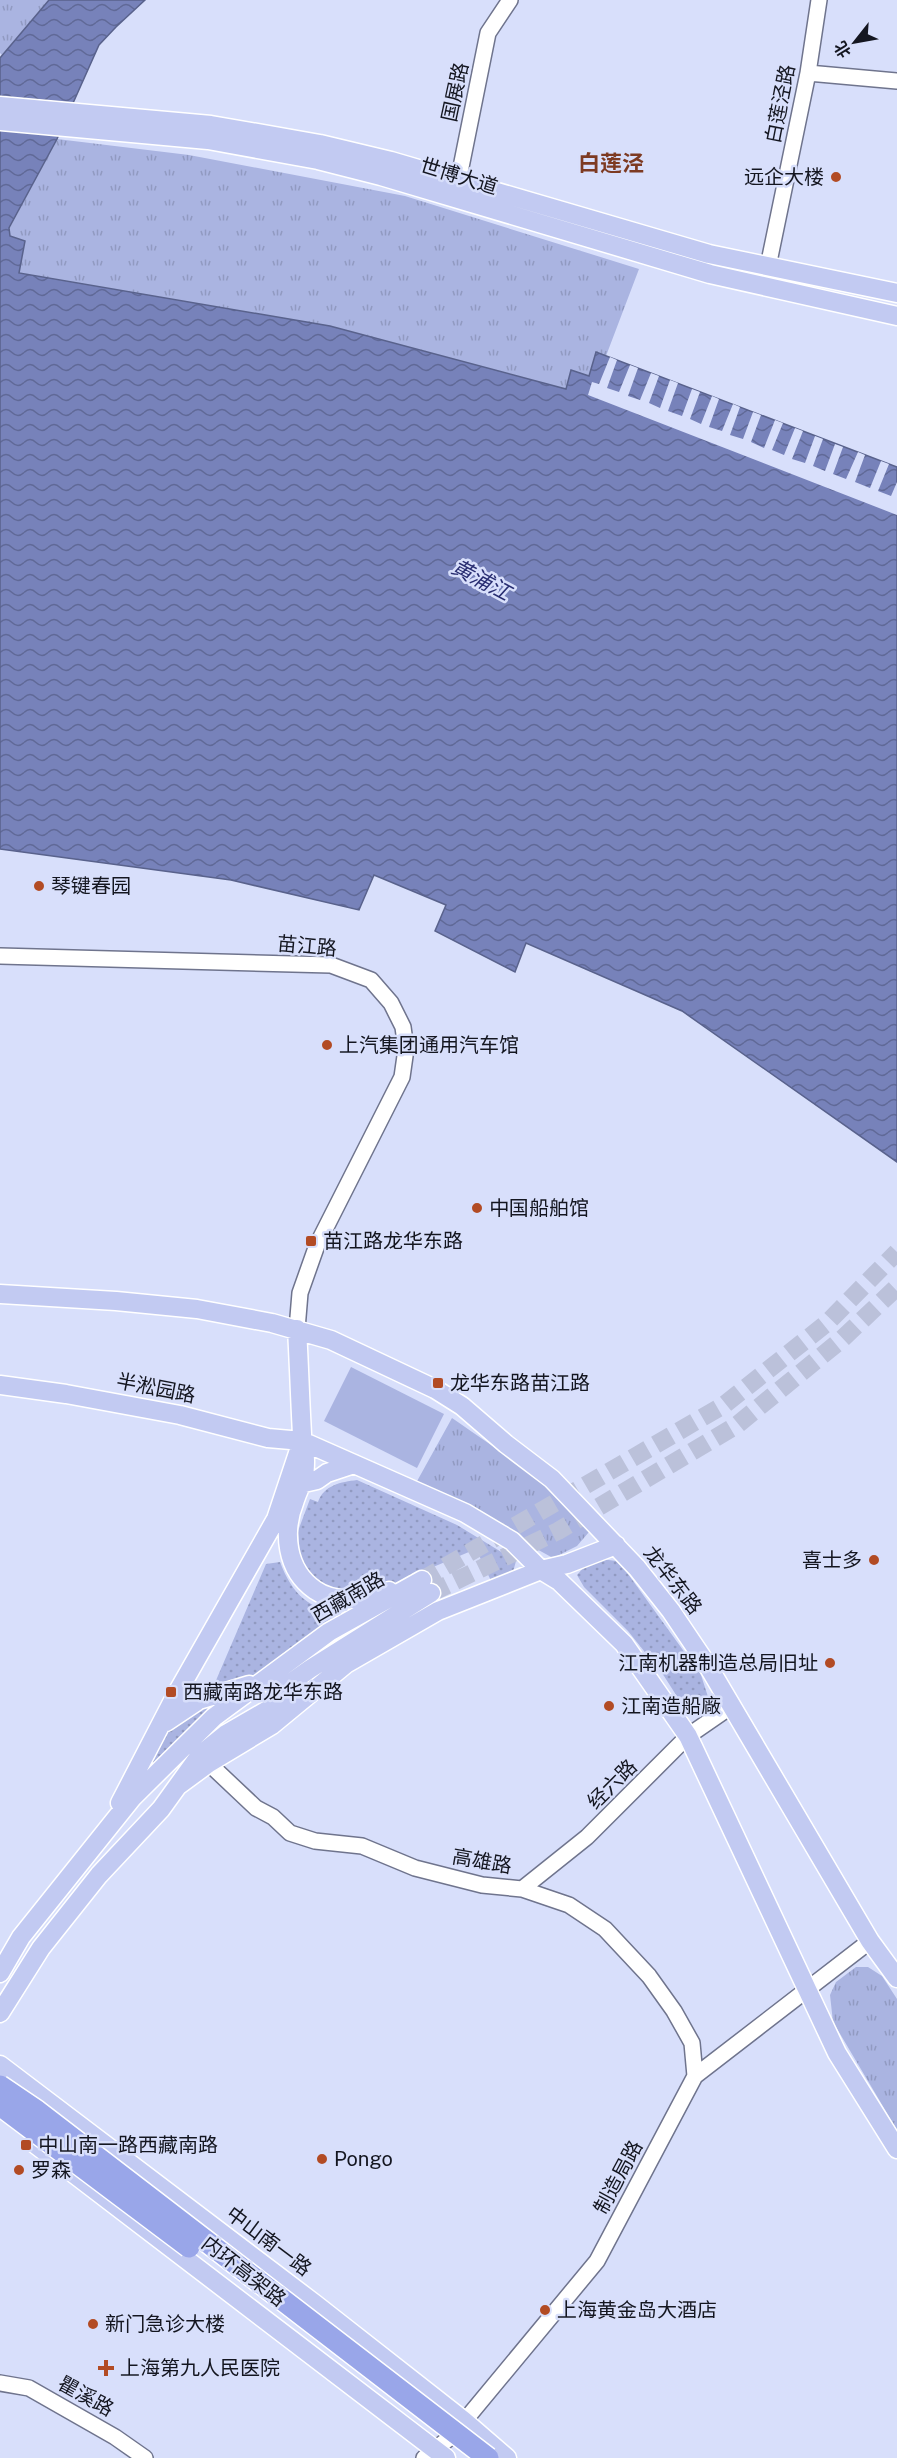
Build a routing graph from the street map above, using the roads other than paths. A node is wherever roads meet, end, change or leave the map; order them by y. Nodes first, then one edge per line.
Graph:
1 (510, 0) edge
2 (819, 0) edge
3 (808, 73) junction
4 (897, 81) edge
5 (0, 106) edge
6 (0, 121) edge
7 (210, 132) junction
8 (455, 189) junction
9 (768, 267) junction
10 (764, 286) junction
11 (897, 293) edge
12 (897, 316) edge
13 (0, 956) edge
14 (0, 1294) edge
15 (297, 1329) junction
16 (0, 1385) edge
17 (302, 1441) junction
18 (354, 1464) junction
19 (304, 1483) junction
20 (616, 1545) junction
21 (541, 1570) junction
22 (427, 1587) junction
23 (346, 1664) junction
24 (260, 1681) junction
25 (730, 1707) junction
26 (162, 1725) junction
27 (226, 1734) junction
28 (688, 1736) junction
29 (205, 1759) junction
30 (99, 1841) junction
31 (522, 1889) junction
32 (870, 1941) junction
33 (0, 1972) edge
34 (897, 1978) edge
35 (806, 1989) junction
36 (0, 2013) edge
37 (0, 2065) edge
38 (695, 2076) junction
39 (0, 2086) edge
40 (0, 2105) edge
41 (0, 2118) edge
42 (897, 2149) edge
43 (0, 2384) edge
44 (464, 2420) junction
45 (435, 2455) edge
46 (145, 2458) edge
47 (464, 2458) edge
48 (488, 2458) edge
49 (507, 2458) edge

1 - 8 street, 国展路
2 - 3 street, 白莲泾路
3 - 4 street
3 - 9 street, 白莲泾路
5 - 7 main road, 世博大道
6 - 7 main road, 世博大道
7 - 8 main road, 世博大道
8 - 9 main road, 世博大道
8 - 10 main road, 世博大道
9 - 10 street, 白莲泾路
9 - 11 main road, 世博大道
10 - 12 main road, 世博大道
13 - 15 street, 苗江路
14 - 15 main road
15 - 17 main road, 西藏南路
15 - 20 main road, 龙华东路
16 - 17 main road, 半淞园路
17 - 18 main road
17 - 19 main road, 西藏南路
17 - 26 main road, 西藏南路
18 - 19 main road
18 - 21 main road
19 - 22 main road, 西藏南路
20 - 21 main road
20 - 25 main road, 龙华东路
21 - 23 main road
21 - 28 main road
22 - 24 main road, 西藏南路
22 - 27 main road
23 - 27 main road
23 - 29 main road
24 - 26 main road
24 - 30 main road, 西藏南路
25 - 28 street, 经六路
25 - 32 main road, 龙华东路
26 - 30 main road, 西藏南路
27 - 29 main road
28 - 31 street, 经六路
28 - 35 main road
29 - 31 street, 高雄路
29 - 36 main road
30 - 33 main road, 西藏南路
31 - 38 street, 高雄路
32 - 34 main road, 龙华东路
32 - 35 street, 制造局路
35 - 38 street, 制造局路
35 - 42 main road
37 - 44 main road, 中山南一路
38 - 44 street, 制造局路
39 - 48 highway, 内环高架路, bridge
40 - 47 highway, 内环高架路, bridge
41 - 45 main road
43 - 46 street, 瞿溪路
44 - 45 street, 制造局路
44 - 49 main road, 中山南一路

